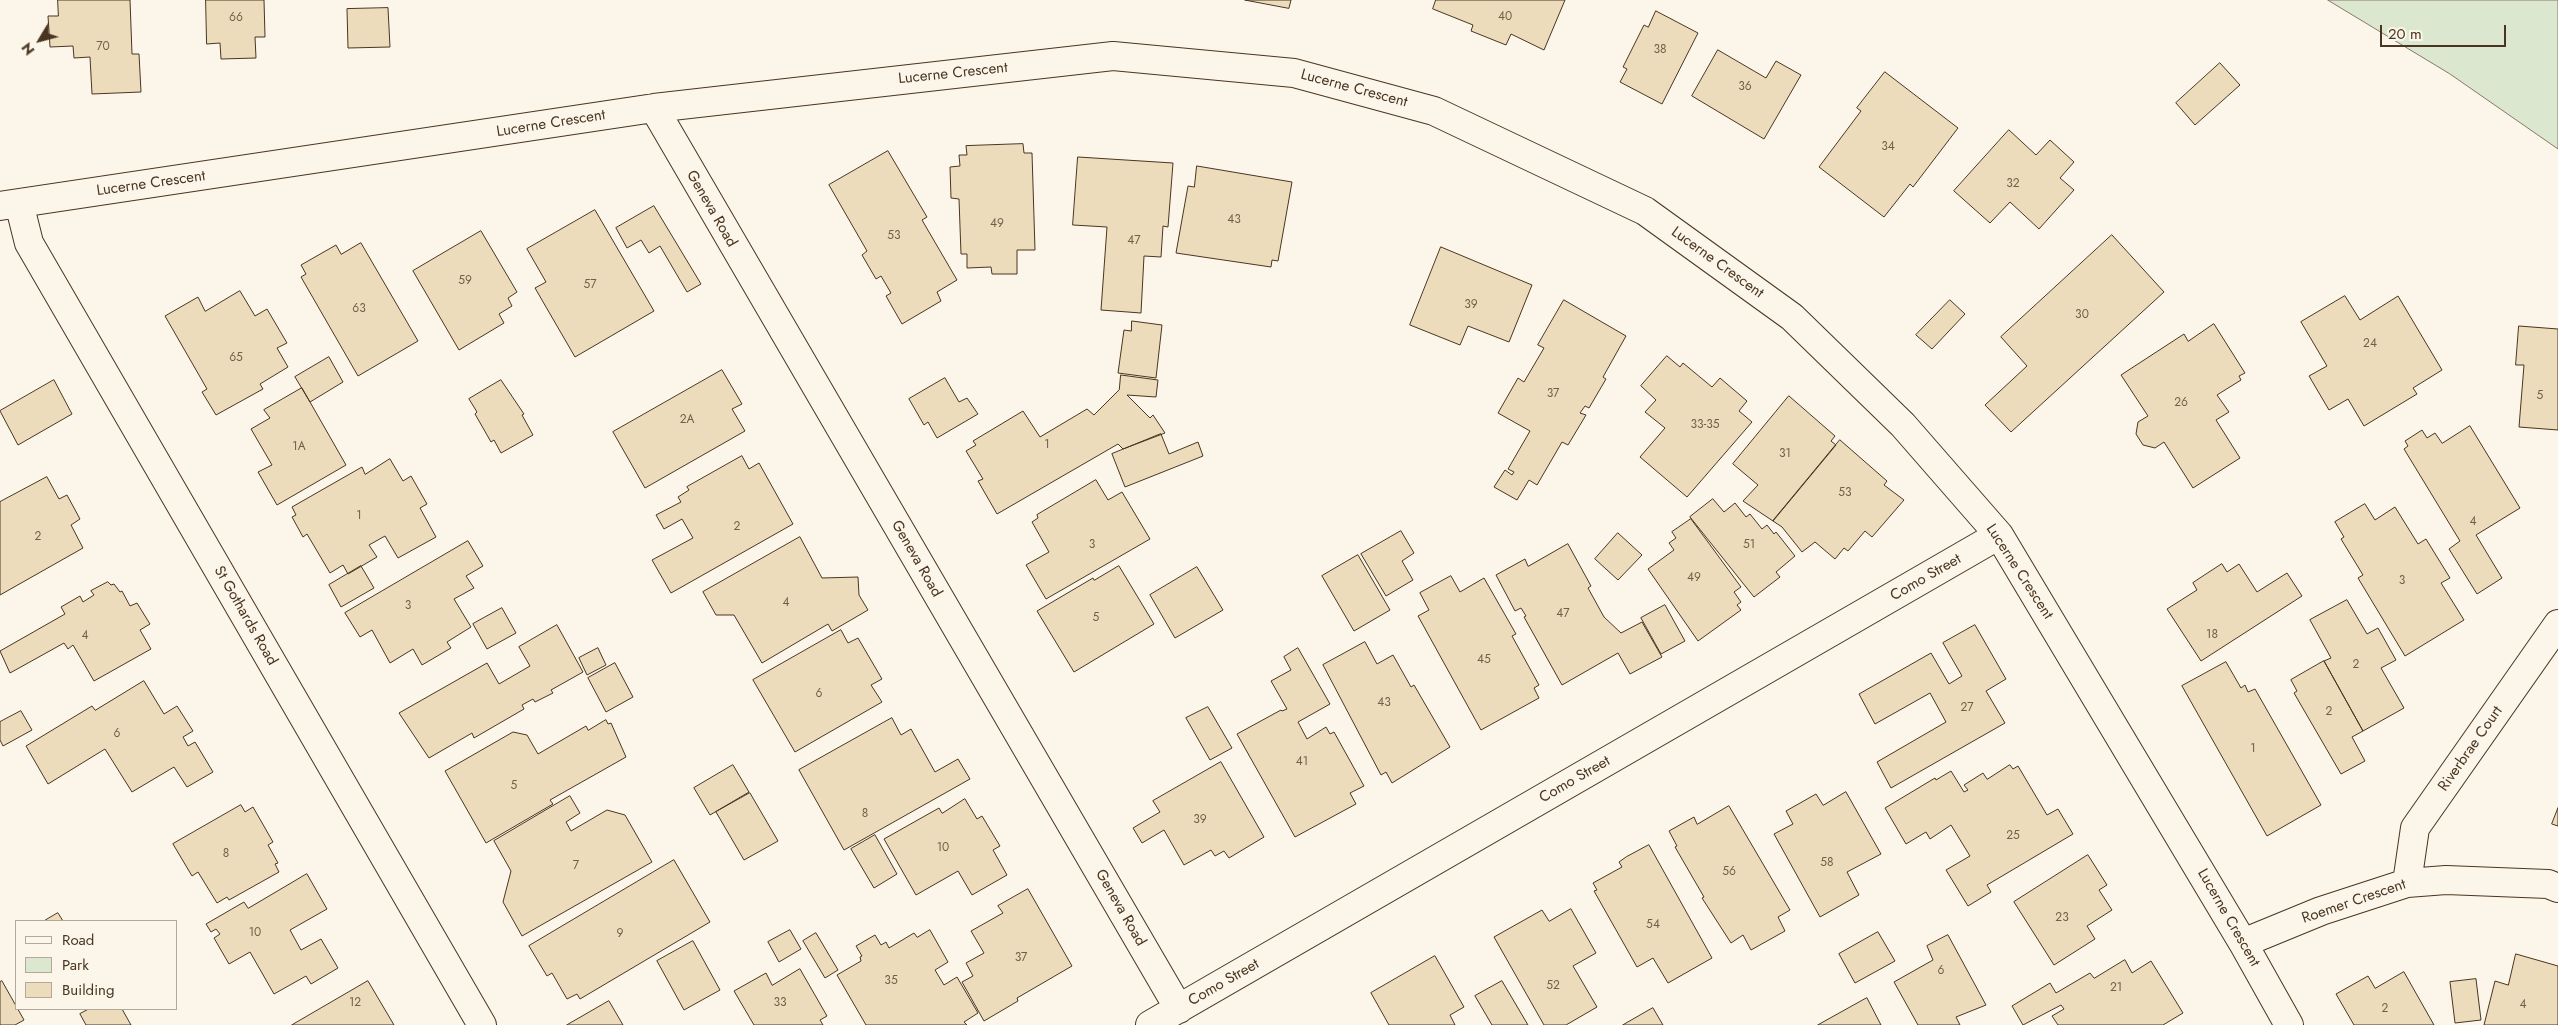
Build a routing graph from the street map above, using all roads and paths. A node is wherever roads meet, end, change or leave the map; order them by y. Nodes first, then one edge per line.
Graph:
1 (654, 108) junction
2 (10, 205) edge
3 (1999, 535) junction
4 (2558, 624) edge
5 (2407, 883) junction
6 (2558, 888) edge
7 (2243, 943) junction
8 (1179, 1009) junction
9 (482, 1025) edge
10 (1150, 1025) edge
11 (2288, 1025) edge

1 - 2 street, Lucerne Crescent
1 - 3 street, Lucerne Crescent
1 - 8 street, Geneva Road
2 - 9 street, St Gothards Road
3 - 7 street, Lucerne Crescent
3 - 8 street, Como Street
4 - 5 street, Riverbrae Court
5 - 6 street, Roemer Crescent
5 - 7 street, Roemer Crescent
7 - 11 street, Lucerne Crescent
8 - 10 street, Como Street

